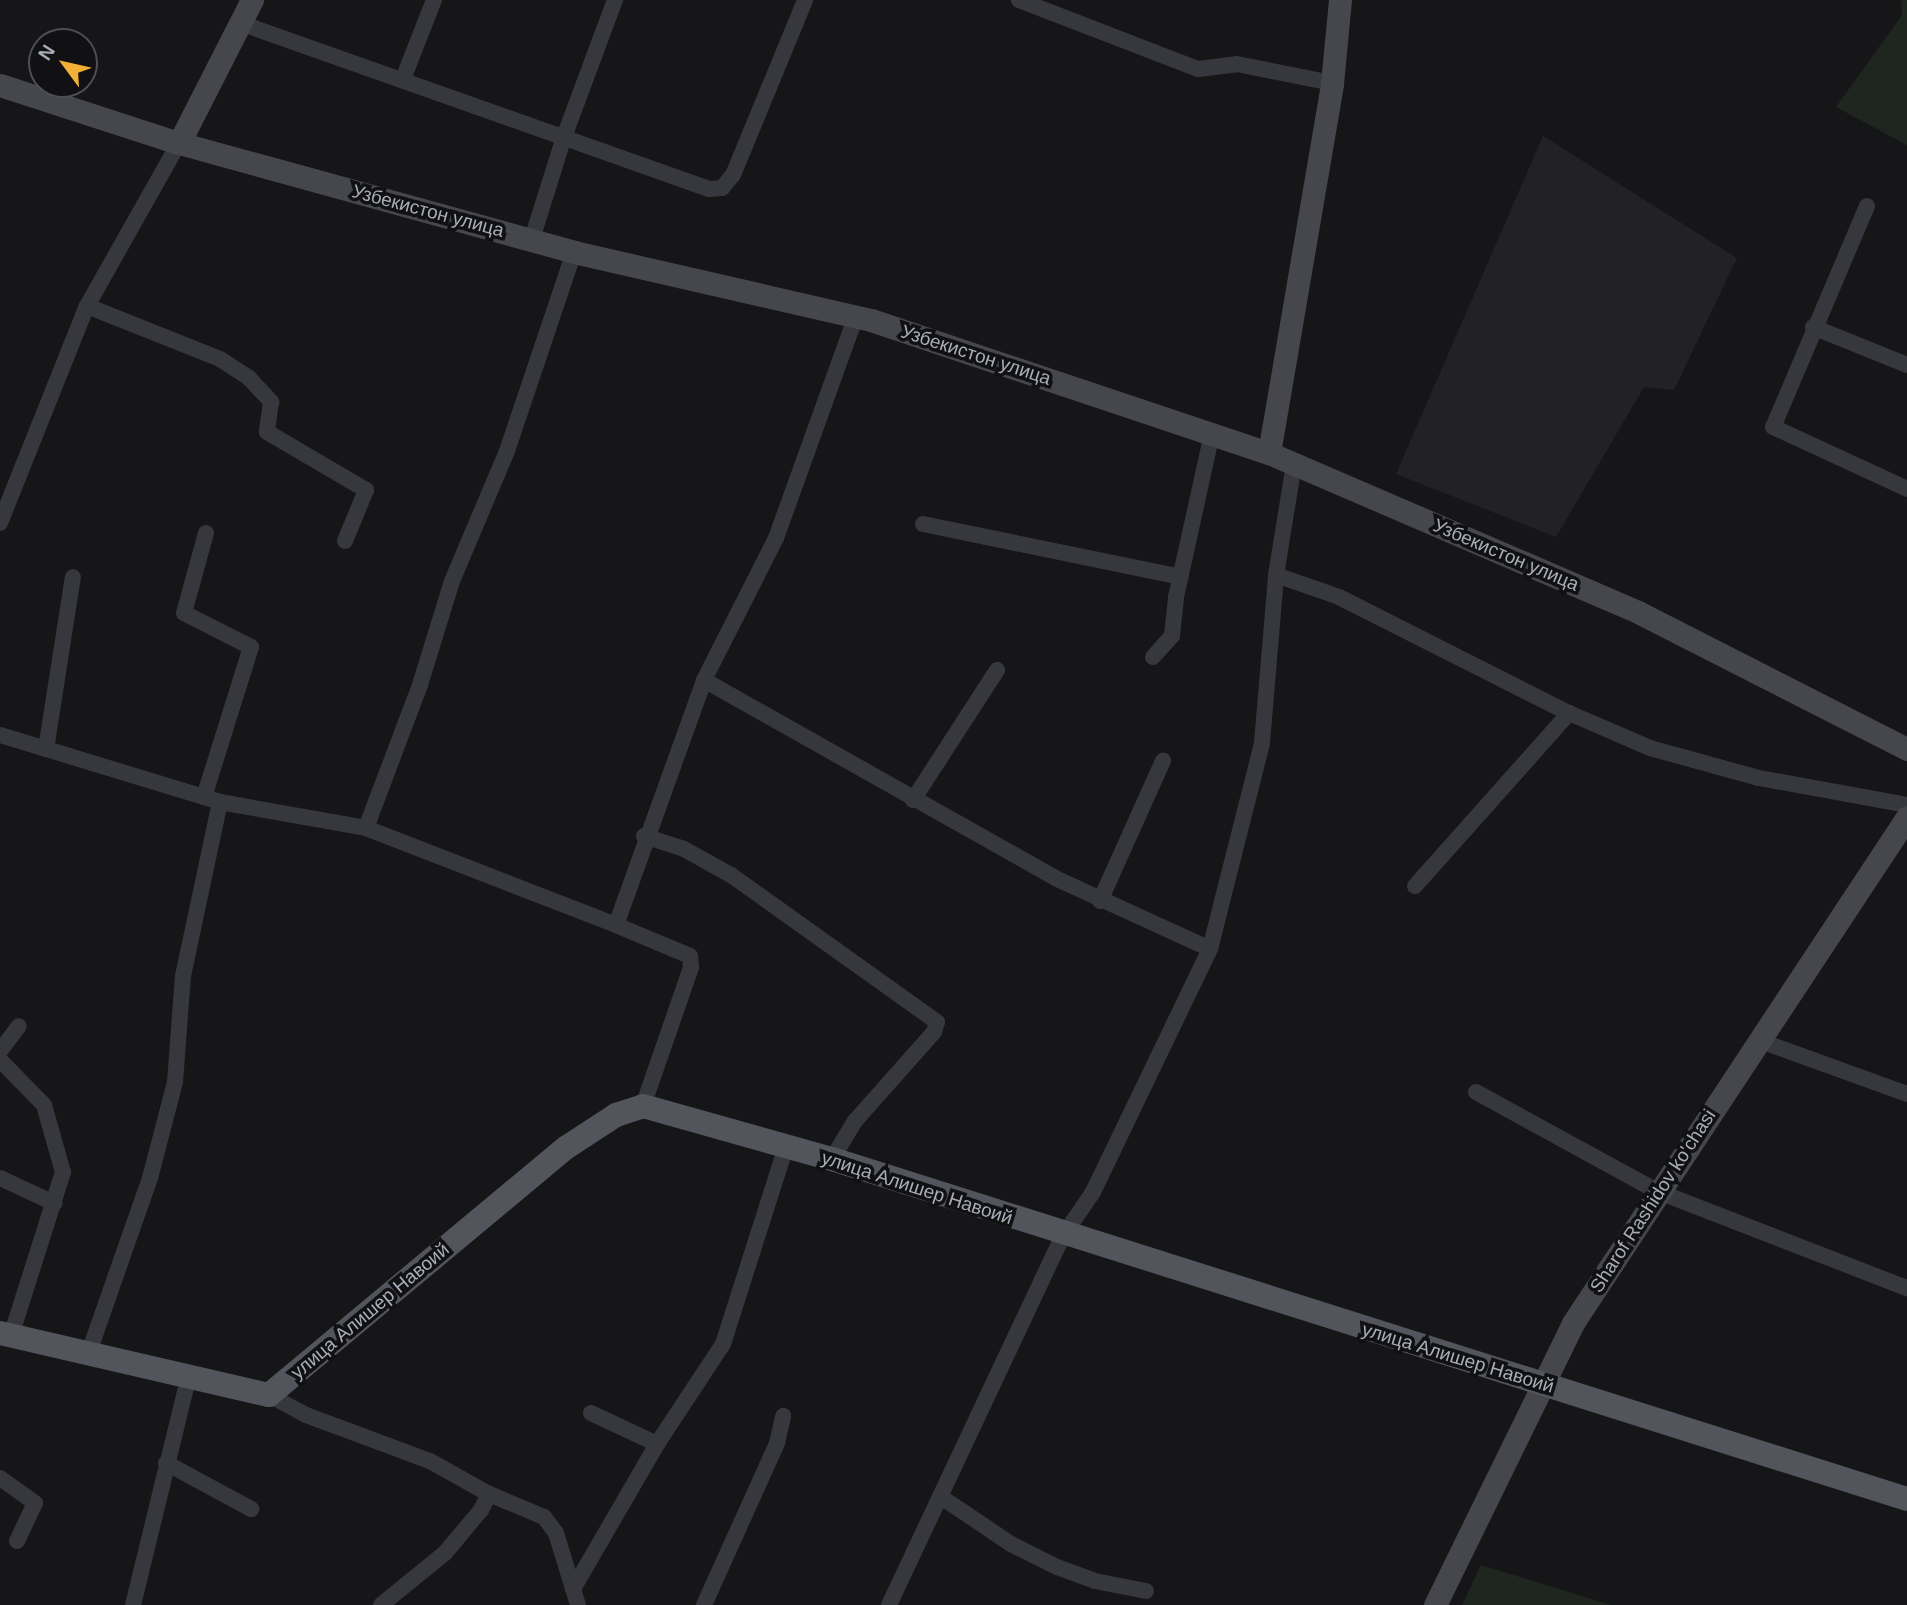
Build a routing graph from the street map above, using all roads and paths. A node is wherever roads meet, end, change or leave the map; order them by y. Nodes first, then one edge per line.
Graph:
1 (434, 0) edge
2 (615, 0) edge
3 (804, 0) edge
4 (1019, 0) edge
5 (1340, 0) edge
6 (245, 7) edge
7 (403, 79) junction
8 (1332, 83) junction
9 (0, 85) edge
10 (564, 137) junction
11 (179, 144) junction
12 (1867, 206) dead end
13 (532, 239) junction
14 (574, 252) junction
15 (87, 306) junction
16 (856, 316) junction
17 (1814, 327) junction
18 (1907, 365) edge
19 (1212, 433) junction
20 (1269, 453) junction
21 (1294, 464) junction
22 (1907, 489) edge
23 (5, 494) edge
24 (0, 523) edge
25 (923, 524) dead end
26 (206, 533) dead end
27 (345, 541) dead end
28 (1276, 576) junction
29 (74, 577) dead end
30 (1181, 577) junction
31 (1153, 657) dead end
32 (998, 670) dead end
33 (704, 680) junction
34 (1569, 713) junction
35 (0, 735) edge
36 (46, 749) junction
37 (1907, 749) edge
38 (1163, 761) dead end
39 (212, 800) junction
40 (913, 800) junction
41 (1907, 806) edge
42 (1907, 817) edge
43 (366, 828) junction
44 (644, 835) junction
45 (1415, 886) dead end
46 (1100, 901) junction
47 (615, 925) junction
48 (1210, 949) junction
49 (19, 1026) dead end
50 (1758, 1040) junction
51 (0, 1051) edge
52 (0, 1060) edge
53 (1476, 1092) dead end
54 (1907, 1094) edge
55 (643, 1106) junction
56 (786, 1146) junction
57 (832, 1159) junction
58 (0, 1178) edge
59 (1659, 1192) junction
60 (54, 1203) junction
61 (1063, 1236) junction
62 (1907, 1288) edge
63 (5, 1334) edge
64 (88, 1355) junction
65 (188, 1380) junction
66 (1542, 1384) junction
67 (269, 1395) junction
68 (591, 1413) dead end
69 (783, 1416) dead end
70 (657, 1444) junction
71 (166, 1462) junction
72 (0, 1478) edge
73 (489, 1494) junction
74 (940, 1497) junction
75 (1907, 1499) edge
76 (251, 1509) dead end
77 (17, 1542) dead end
78 (1146, 1591) dead end
79 (575, 1597) edge
80 (133, 1605) edge
81 (381, 1605) edge
82 (704, 1605) edge
83 (888, 1605) edge
84 (1435, 1605) edge

1 - 7 street
2 - 10 street
3 - 10 street
4 - 8 street
5 - 8 main road
6 - 7 street
6 - 11 main road
7 - 10 street
8 - 20 main road
9 - 11 main road, Узбекистон улица
10 - 13 street
11 - 13 main road, Узбекистон улица
11 - 15 street
12 - 17 street
13 - 14 main road, Узбекистон улица
14 - 16 main road, Узбекистон улица
14 - 43 street
15 - 23 street
15 - 27 street
16 - 19 main road, Узбекистон улица
16 - 33 street
17 - 18 street
17 - 22 street
19 - 20 main road, Узбекистон улица
19 - 30 street
20 - 21 main road, Узбекистон улица
21 - 28 street
21 - 37 main road, Узбекистон улица
23 - 24 street
25 - 30 street
26 - 39 street
28 - 34 street
28 - 48 street
29 - 36 street
30 - 31 street
32 - 40 street
33 - 40 street
33 - 44 street
34 - 41 street
34 - 45 street
35 - 36 street
36 - 39 street
38 - 46 street
39 - 43 street
39 - 64 street
40 - 46 street
42 - 50 main road, Sharof Rashidov ko'chasi
43 - 47 street
44 - 47 street
44 - 57 street
46 - 48 street
47 - 55 street
48 - 61 street
49 - 51 street
50 - 54 street
50 - 59 main road, Sharof Rashidov ko'chasi
52 - 60 street
53 - 59 street
55 - 56 main road, улица Алишер Навоий
55 - 67 main road, улица Алишер Навоий
56 - 57 main road, улица Алишер Навоий
56 - 70 street
57 - 61 main road, улица Алишер Навоий
58 - 60 street
59 - 62 street
59 - 66 main road, Sharof Rashidov ko'chasi
60 - 63 street
61 - 66 main road, улица Алишер Навоий
61 - 74 street
63 - 64 main road
64 - 65 main road
65 - 67 main road
65 - 71 street
66 - 75 main road, улица Алишер Навоий
66 - 84 main road, Sharof Rashidov ko'chasi
67 - 73 street
68 - 70 street
69 - 82 street
70 - 79 street
71 - 76 street
71 - 80 street
72 - 77 street
73 - 79 street
73 - 81 street
74 - 78 street
74 - 83 street

